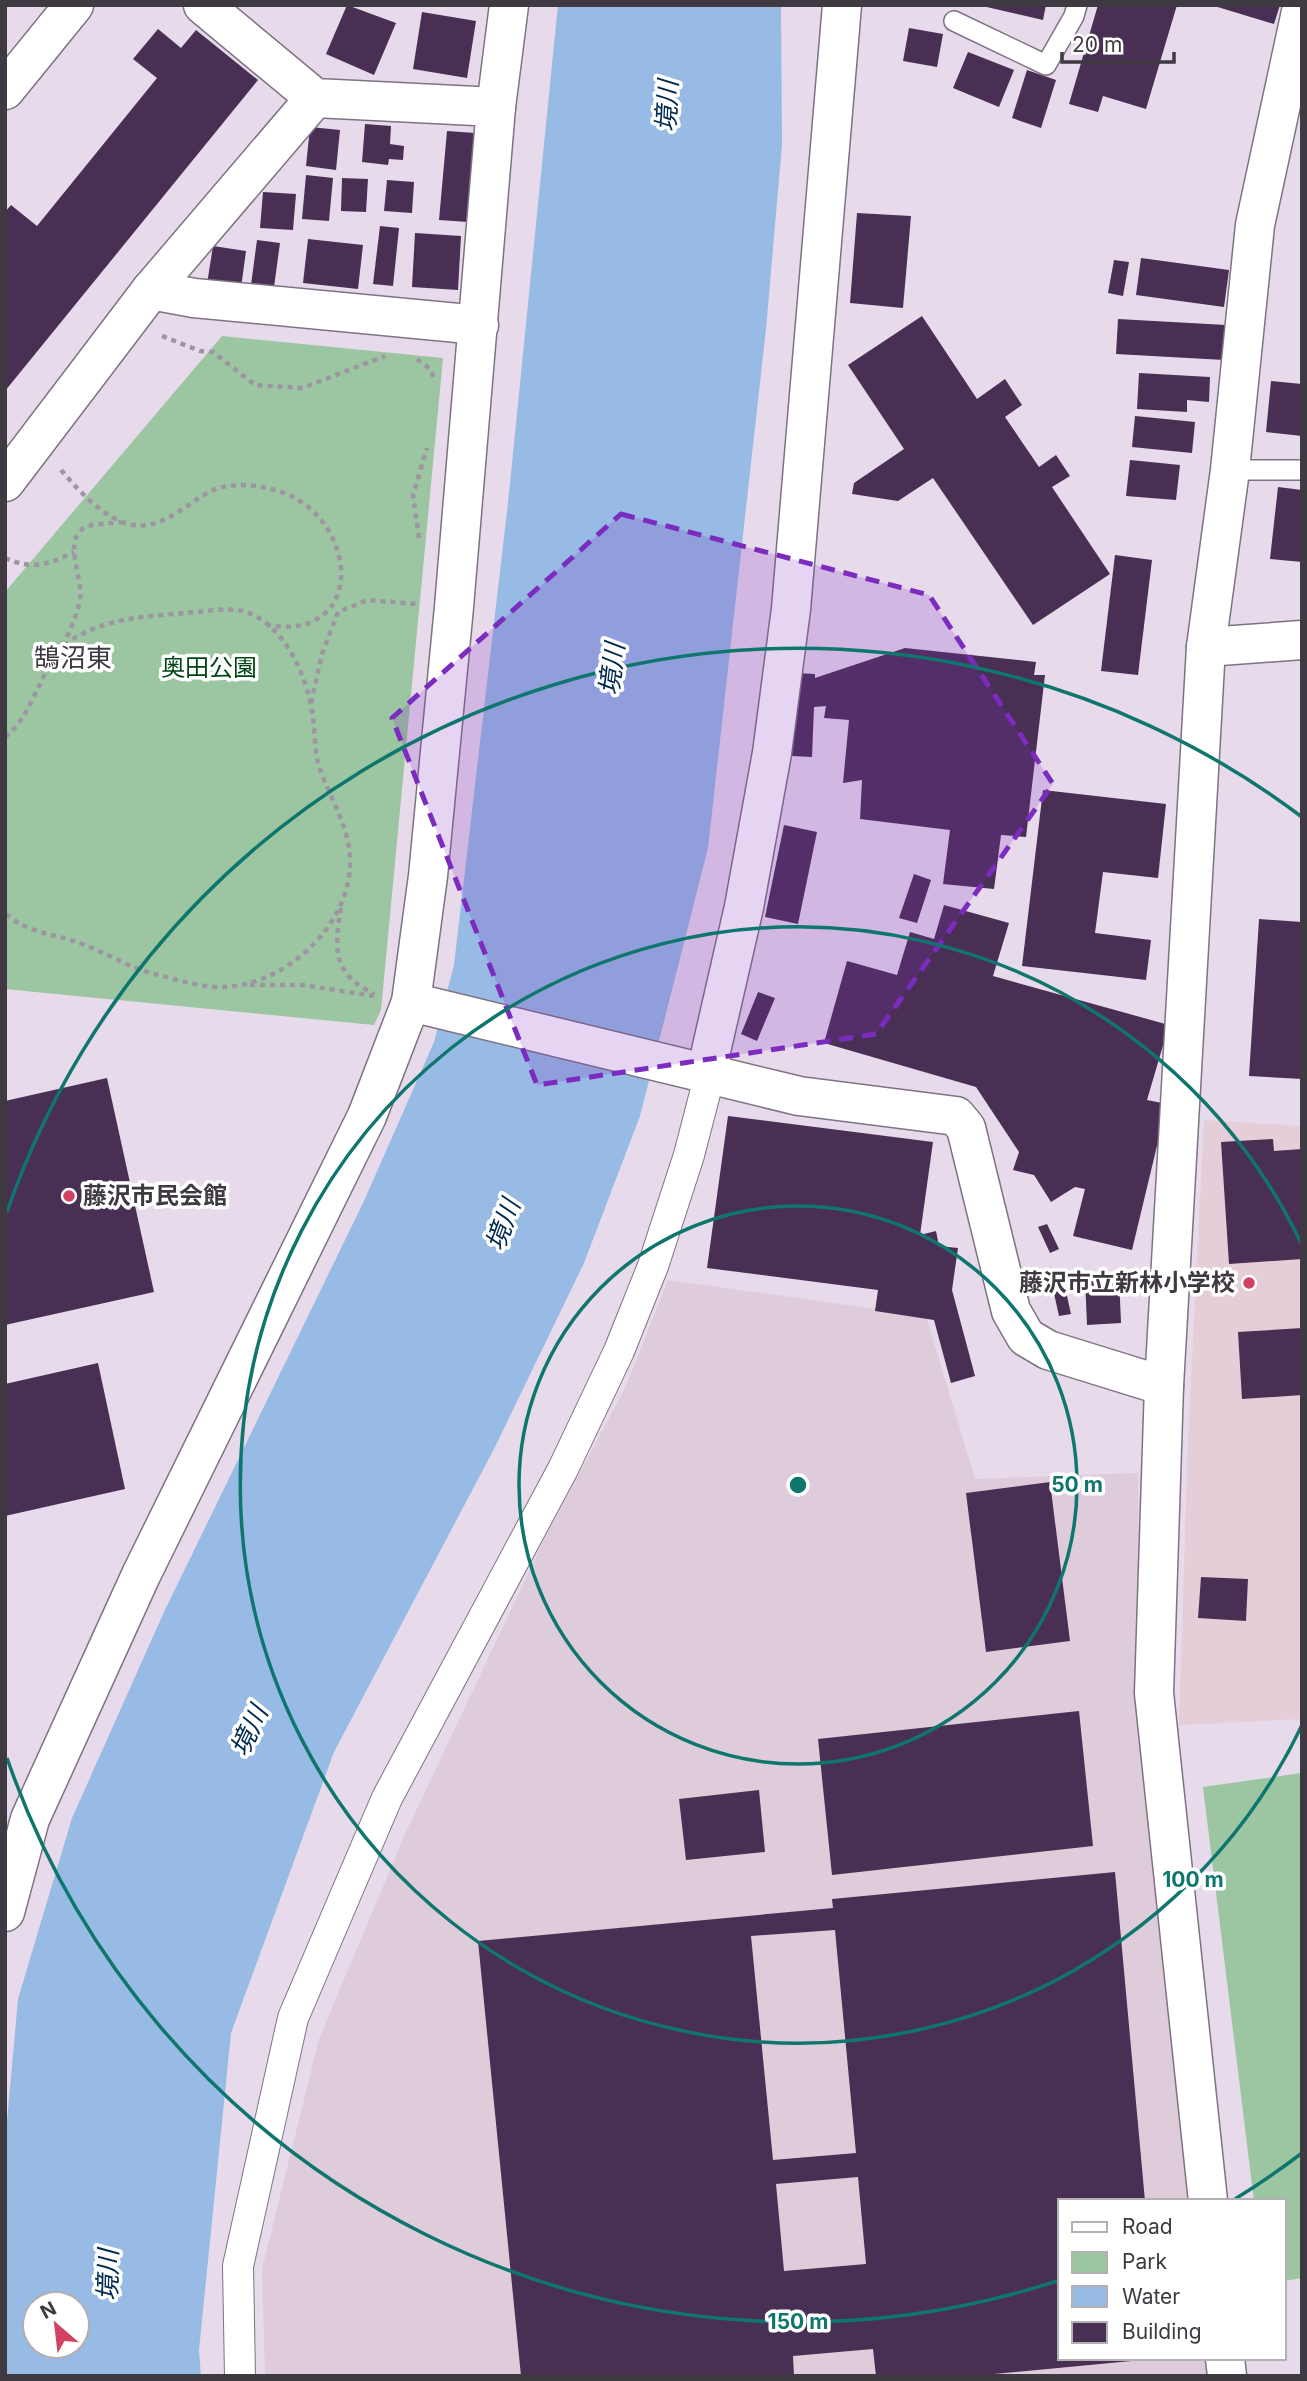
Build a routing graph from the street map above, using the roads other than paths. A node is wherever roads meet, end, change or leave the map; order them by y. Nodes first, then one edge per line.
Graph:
1 (74, 5) edge
2 (203, 5) edge
3 (509, 5) edge
4 (842, 5) edge
5 (1077, 5) edge
6 (1302, 8) edge
7 (954, 21) dead end
8 (5, 90) edge
9 (315, 98) junction
10 (496, 107) junction
11 (151, 290) junction
12 (479, 324) junction
13 (1230, 470) junction
14 (1302, 470) edge
15 (5, 482) edge
16 (1302, 640) edge
17 (1206, 647) junction
18 (411, 1002) junction
19 (710, 1074) junction
20 (1164, 1386) junction
21 (5, 1912) edge
22 (1208, 2199) edge
23 (240, 2376) edge

1 - 8 street
2 - 9 street
3 - 10 street
4 - 19 street
5 - 7 lane
6 - 13 street
9 - 10 street
9 - 11 street
10 - 12 street
11 - 12 street
11 - 15 street
12 - 18 street
13 - 14 lane
13 - 17 street
16 - 17 street
17 - 20 street
18 - 19 street
18 - 21 street
19 - 20 street
19 - 23 street
20 - 22 street

